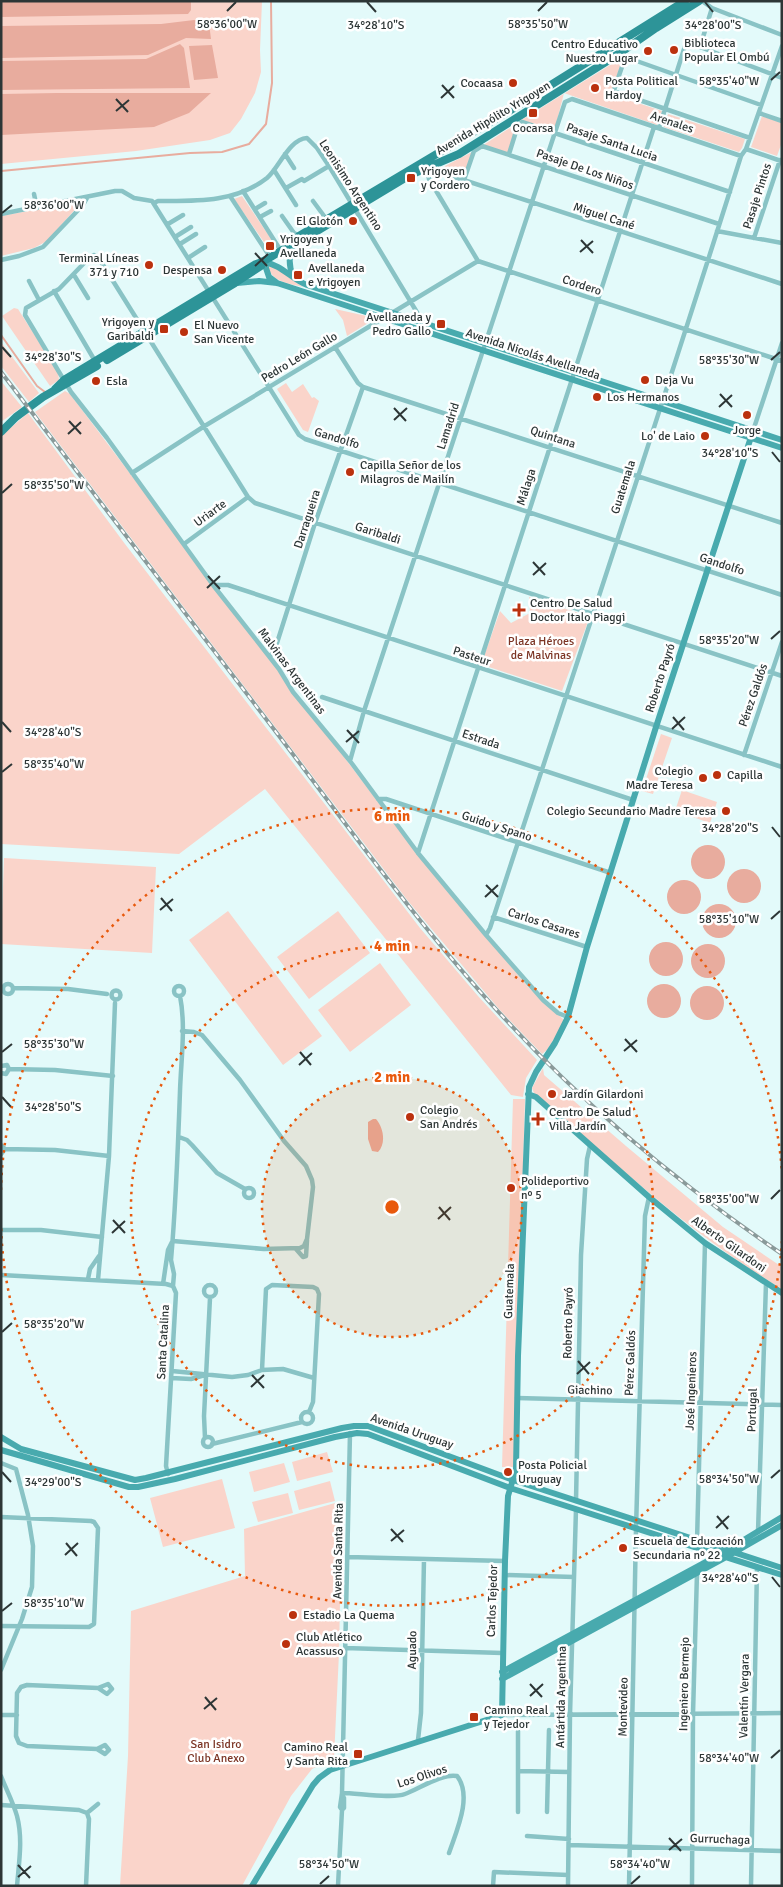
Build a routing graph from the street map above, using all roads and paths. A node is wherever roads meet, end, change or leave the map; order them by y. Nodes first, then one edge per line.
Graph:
1 (685, 1) edge
2 (700, 1) edge
3 (712, 8) junction
4 (782, 35) edge
5 (782, 46) edge
6 (700, 47) junction
7 (607, 50) junction
8 (612, 58) junction
9 (772, 74) junction
10 (676, 76) junction
11 (782, 78) edge
12 (568, 99) joint
13 (762, 105) junction
14 (665, 109) junction
15 (508, 111) junction
16 (759, 113) junction
17 (514, 119) junction
18 (782, 121) edge
19 (656, 128) junction
20 (554, 133) junction
21 (750, 138) junction
22 (746, 149) junction
23 (285, 154) junction
24 (510, 154) junction
25 (741, 156) junction
26 (781, 161) edge
27 (642, 162) junction
28 (424, 165) junction
29 (329, 166) junction
30 (543, 166) junction
31 (294, 168) dead end
32 (274, 170) dead end
33 (464, 180) junction
34 (286, 188) junction
35 (243, 191) junction
36 (730, 192) junction
37 (34, 194) dead end
38 (230, 196) junction
39 (631, 196) junction
40 (87, 198) junction
41 (314, 201) dead end
42 (154, 203) junction
43 (265, 203) dead end
44 (531, 203) junction
45 (296, 204) dead end
46 (354, 207) junction
47 (37, 208) junction
48 (255, 209) junction
49 (271, 211) dead end
50 (1, 214) edge
51 (183, 215) dead end
52 (282, 216) dead end
53 (260, 217) junction
54 (326, 220) junction
55 (168, 224) junction
56 (720, 224) junction
57 (191, 227) dead end
58 (717, 231) junction
59 (619, 232) junction
60 (196, 234) dead end
61 (300, 236) junction
62 (175, 237) junction
63 (754, 238) junction
64 (294, 243) junction
65 (782, 243) edge
66 (180, 244) junction
67 (206, 247) dead end
68 (281, 251) junction
69 (188, 258) junction
70 (1, 260) edge
71 (267, 260) junction
72 (708, 260) junction
73 (478, 261) junction
74 (509, 272) junction
75 (74, 274) junction
76 (295, 279) junction
77 (29, 281) dead end
78 (235, 283) junction
79 (277, 283) junction
80 (782, 284) edge
81 (54, 291) junction
82 (211, 294) junction
83 (88, 298) dead end
84 (39, 300) junction
85 (411, 300) junction
86 (598, 301) junction
87 (391, 312) junction
88 (382, 318) junction
89 (424, 323) junction
90 (422, 330) junction
91 (687, 330) junction
92 (145, 333) junction
93 (782, 343) edge
94 (484, 346) junction
95 (335, 347) junction
96 (779, 360) edge
97 (96, 361) junction
98 (573, 376) junction
99 (65, 382) junction
100 (269, 387) junction
101 (363, 387) junction
102 (662, 405) junction
103 (16, 418) junction
104 (461, 418) junction
105 (1, 425) edge
106 (203, 427) junction
107 (1, 432) edge
108 (751, 434) junction
109 (782, 440) edge
110 (549, 447) junction
111 (782, 448) edge
112 (341, 450) junction
113 (132, 473) junction
114 (638, 476) junction
115 (440, 482) junction
116 (248, 498) junction
117 (728, 505) junction
118 (529, 511) junction
119 (315, 524) junction
120 (782, 524) edge
121 (618, 540) junction
122 (184, 544) junction
123 (416, 556) junction
124 (707, 570) junction
125 (505, 585) junction
126 (213, 586) junction
127 (782, 595) edge
128 (289, 606) junction
129 (594, 614) junction
130 (388, 639) junction
131 (782, 642) edge
132 (683, 643) junction
133 (270, 657) junction
134 (478, 668) junction
135 (772, 672) junction
136 (782, 676) edge
137 (322, 697) dead end
138 (566, 697) junction
139 (364, 711) junction
140 (656, 727) junction
141 (453, 741) junction
142 (744, 755) junction
143 (350, 761) junction
144 (782, 767) edge
145 (543, 771) junction
146 (378, 799) junction
147 (633, 800) junction
148 (429, 814) junction
149 (518, 844) junction
150 (418, 853) junction
151 (610, 873) junction
152 (494, 917) junction
153 (486, 935) junction
154 (588, 947) junction
155 (13, 988) dead end
156 (114, 991) junction
157 (108, 994) junction
158 (180, 996) dead end
159 (116, 1000) junction
160 (567, 1020) junction
161 (182, 1031) junction
162 (561, 1032) joint
163 (1, 1066) edge
164 (9, 1069) junction
165 (1, 1073) edge
166 (113, 1076) junction
167 (528, 1094) junction
168 (179, 1137) junction
169 (590, 1146) junction
170 (3, 1147) edge
171 (1, 1154) edge
172 (109, 1156) junction
173 (245, 1189) dead end
174 (649, 1198) junction
175 (1, 1230) edge
176 (102, 1237) junction
177 (307, 1239) junction
178 (172, 1241) junction
179 (705, 1243) junction
180 (296, 1249) junction
181 (99, 1256) junction
182 (1, 1275) edge
183 (88, 1279) junction
184 (98, 1280) junction
185 (766, 1283) junction
186 (163, 1284) junction
187 (172, 1286) junction
188 (782, 1293) edge
189 (210, 1298) dead end
190 (262, 1370) junction
191 (172, 1372) junction
192 (206, 1375) junction
193 (171, 1378) junction
194 (314, 1378) junction
195 (517, 1398) junction
196 (578, 1400) junction
197 (639, 1401) junction
198 (701, 1404) junction
199 (762, 1405) junction
200 (782, 1406) edge
201 (309, 1412) junction
202 (302, 1422) junction
203 (350, 1427) junction
204 (350, 1434) junction
205 (1, 1438) edge
206 (205, 1438) junction
207 (212, 1444) junction
208 (1, 1450) edge
209 (1, 1463) edge
210 (168, 1473) junction
211 (513, 1480) junction
212 (169, 1481) junction
213 (510, 1488) junction
214 (576, 1501) junction
215 (576, 1509) junction
216 (1, 1517) edge
217 (782, 1517) edge
218 (29, 1518) junction
219 (636, 1521) junction
220 (782, 1525) edge
221 (636, 1529) junction
222 (758, 1530) junction
223 (758, 1538) junction
224 (697, 1541) junction
225 (725, 1550) junction
226 (733, 1552) junction
227 (719, 1555) junction
228 (348, 1557) junction
229 (726, 1557) junction
230 (424, 1560) junction
231 (505, 1561) junction
232 (757, 1567) junction
233 (782, 1568) edge
234 (697, 1573) junction
235 (505, 1575) junction
236 (782, 1575) edge
237 (574, 1576) junction
238 (635, 1603) junction
239 (1, 1626) edge
240 (18, 1626) junction
241 (572, 1634) junction
242 (572, 1641) junction
243 (345, 1648) junction
244 (422, 1650) junction
245 (502, 1653) junction
246 (1, 1670) edge
247 (502, 1676) junction
248 (98, 1688) dead end
249 (753, 1713) junction
250 (782, 1713) edge
251 (502, 1714) junction
252 (692, 1714) junction
253 (1, 1715) edge
254 (17, 1715) junction
255 (570, 1715) junction
256 (633, 1715) junction
257 (548, 1730) dead end
258 (518, 1731) dead end
259 (418, 1740) junction
260 (97, 1749) dead end
261 (342, 1766) junction
262 (518, 1771) junction
263 (548, 1771) junction
264 (569, 1772) junction
265 (1, 1776) edge
266 (342, 1794) junction
267 (98, 1804) dead end
268 (1, 1805) edge
269 (13, 1805) junction
270 (518, 1812) dead end
271 (547, 1812) dead end
272 (86, 1813) junction
273 (527, 1836) dead end
274 (569, 1842) junction
275 (629, 1847) junction
276 (693, 1848) junction
277 (752, 1850) junction
278 (782, 1851) edge
279 (449, 1853) dead end
280 (568, 1875) junction
281 (17, 1886) edge
282 (86, 1886) edge
283 (253, 1886) edge
284 (338, 1886) edge
285 (493, 1886) edge
286 (568, 1886) edge
287 (629, 1886) edge
288 (692, 1886) edge
289 (751, 1886) edge

1 - 7 main road, Avenida Hipólito Yrigoyen
2 - 3 street
2 - 8 main road, Avenida Hipólito Yrigoyen
3 - 4 street
3 - 6 street
5 - 9 street, Guatemala
6 - 9 street
6 - 10 street, Málaga
7 - 8 main road
7 - 15 main road, Avenida Hipólito Yrigoyen
8 - 17 main road, Avenida Hipólito Yrigoyen
9 - 11 street
9 - 13 street, Guatemala
10 - 13 street
10 - 14 street, Málaga
10 - 14 street, Arenales
12 - 19 street, Arenales
12 - 20 street, Lamadrid
13 - 16 street, Guatemala
14 - 19 street, Málaga
14 - 21 street, Arenales
15 - 17 main road
15 - 28 main road, Avenida Hipólito Yrigoyen
16 - 18 street
16 - 21 street, Guatemala
17 - 28 main road, Avenida Hipólito Yrigoyen
19 - 25 street, Arenales
19 - 27 street, Málaga
20 - 24 street, Pasaje Santa Lucia
20 - 27 street, Pasaje Santa Lucia
20 - 30 street, Lamadrid
21 - 22 street, Guatemala
22 - 25 street, Guatemala
22 - 26 street
23 - 29 street, Leonisimo Argentino
23 - 31 street
23 - 35 street, Leonisimo Argentino
24 - 30 street, Pasaje De Los Niños
24 - 33 street, Pasaje De Los Niños
25 - 36 street, Guatemala
26 - 63 street, Pasaje Pintos
27 - 36 street, Pasaje Santa Lucia
27 - 39 street, Málaga
28 - 33 street, Miguel Cané
28 - 46 main road, Avenida Hipólito Yrigoyen
28 - 73 street
29 - 34 street
29 - 46 street, Leonisimo Argentino
30 - 39 street, Pasaje De Los Niños
30 - 44 street, Lamadrid
32 - 34 street
33 - 44 street, Miguel Cané
34 - 45 street
35 - 38 street, Leonisimo Argentino
35 - 48 street
36 - 56 street, Guatemala
37 - 47 street
38 - 42 street, Leonisimo Argentino
38 - 71 street
39 - 56 street, Pasaje De Los Niños
39 - 59 street, Málaga
40 - 42 street
40 - 47 street
40 - 70 street
41 - 54 street
42 - 55 street, Gandolfo
43 - 48 street
44 - 59 street, Miguel Cané
44 - 74 street, Lamadrid
46 - 54 main road, Avenida Hipólito Yrigoyen
46 - 64 main road, Avenida Hipólito Yrigoyen
46 - 85 street, Leonisimo Argentino
47 - 50 street
48 - 53 street
49 - 53 street
51 - 55 street
52 - 61 street
53 - 68 street
54 - 61 main road, Avenida Hipólito Yrigoyen
55 - 62 street, Gandolfo
56 - 58 street, Guatemala
57 - 62 street
58 - 63 street
58 - 72 street, Guatemala
59 - 72 street, Miguel Cané
59 - 86 street, Málaga
60 - 66 street
61 - 64 main road, Avenida Hipólito Yrigoyen
62 - 66 street, Gandolfo
63 - 65 street
64 - 68 main road, Avenida Hipólito Yrigoyen
64 - 76 main road
66 - 69 street, Gandolfo
67 - 69 street
68 - 71 main road, Avenida Hipólito Yrigoyen
69 - 82 street, Gandolfo
71 - 76 main road, Avenida Nicolás Avellaneda
71 - 78 main road, Avenida Hipólito Yrigoyen
71 - 79 main road
71 - 82 main road, Avenida Hipólito Yrigoyen
72 - 80 street, Miguel Cané
72 - 91 street, Guatemala
73 - 74 street, Cordero
73 - 85 street, Pedro León Gallo
74 - 86 street, Cordero
74 - 94 street, Lamadrid
75 - 81 street
75 - 83 street
75 - 92 street
76 - 87 main road, Avenida Nicolás Avellaneda
77 - 84 street
78 - 79 main road, Avenida Nicolás Avellaneda
78 - 82 main road, Avenida Hipólito Yrigoyen
79 - 88 main road, Avenida Nicolás Avellaneda
81 - 84 street
81 - 97 street
82 - 92 main road, Avenida Hipólito Yrigoyen
82 - 100 street, Gandolfo
84 - 99 street, Malvinas Argentinas
85 - 87 street, Pedro León Gallo
85 - 89 street, Leonisimo Argentino
86 - 91 street, Cordero
86 - 98 street, Málaga
87 - 88 street, Pedro León Gallo
87 - 89 main road, Avenida Nicolás Avellaneda
88 - 90 main road, Avenida Nicolás Avellaneda
88 - 95 street, Pedro León Gallo
89 - 90 street
89 - 94 main road, Avenida Nicolás Avellaneda
90 - 94 main road, Avenida Nicolás Avellaneda
91 - 96 street, Cordero
91 - 102 street, Guatemala
92 - 97 main road, Avenida Hipólito Yrigoyen
92 - 99 main road, Avenida Hipólito Yrigoyen
92 - 106 street
93 - 96 street, Roberto Payró
94 - 98 main road, Avenida Nicolás Avellaneda
94 - 104 street, Lamadrid
95 - 100 street, Pedro León Gallo
95 - 101 street
96 - 108 street, Roberto Payró
97 - 99 main road, Avenida Hipólito Yrigoyen
98 - 102 main road, Avenida Nicolás Avellaneda
98 - 110 street, Málaga
99 - 103 main road, Avenida Hipólito Yrigoyen
99 - 113 street, Malvinas Argentinas
100 - 106 street, Pedro León Gallo
100 - 112 street, Gandolfo
101 - 104 street, Quintana
101 - 112 street, Darragueira
102 - 108 main road, Avenida Nicolás Avellaneda
102 - 114 street, Guatemala
103 - 105 main road, Avenida Hipólito Yrigoyen
103 - 107 main road, Avenida Hipólito Yrigoyen
104 - 110 street, Quintana
104 - 115 street, Lamadrid
106 - 113 street, Pedro León Gallo
106 - 116 street
108 - 109 main road, Avenida Nicolás Avellaneda
108 - 111 main road, Avenida Nicolás Avellaneda
108 - 117 main road, Roberto Payró
110 - 114 street, Quintana
110 - 118 street, Málaga
112 - 115 street, Gandolfo
112 - 119 street, Darragueira
113 - 122 street, Malvinas Argentinas
114 - 117 street, Quintana
114 - 121 street, Guatemala
115 - 118 street, Gandolfo
115 - 123 street, Lamadrid
116 - 119 street, Garibaldi
116 - 122 street, Uriarte
117 - 120 street, Quintana
117 - 124 main road, Roberto Payró
118 - 121 street, Gandolfo
118 - 125 street, Málaga
119 - 123 street, Garibaldi
119 - 128 street, Darragueira
121 - 124 street, Gandolfo
121 - 129 street, Guatemala
122 - 126 street, Malvinas Argentinas
123 - 125 street, Garibaldi
123 - 130 street, Lamadrid
124 - 127 street, Gandolfo
124 - 132 main road, Roberto Payró
125 - 129 street, Garibaldi
125 - 134 street, Málaga
126 - 128 street, Pasteur
126 - 133 street, Malvinas Argentinas
128 - 130 street, Pasteur
128 - 133 street, Darragueira
129 - 132 street, Garibaldi
129 - 138 street, Guatemala
130 - 134 street, Pasteur
130 - 139 street, Lamadrid
131 - 135 street, Pérez Galdós
132 - 135 street, Garibaldi
132 - 140 main road, Roberto Payró
133 - 143 street, Malvinas Argentinas
134 - 138 street, Pasteur
134 - 141 street, Málaga
135 - 136 street, Garibaldi
135 - 142 street, Pérez Galdós
137 - 139 street, Estrada
138 - 140 street, Pasteur
138 - 145 street, Guatemala
139 - 141 street, Estrada
139 - 143 street, Lamadrid
140 - 142 street, Pasteur
140 - 147 main road, Roberto Payró
141 - 145 street, Estrada
141 - 148 street, Málaga
142 - 144 street, Pasteur
143 - 146 street, Malvinas Argentinas
145 - 147 street, Estrada
145 - 149 street, Guatemala
146 - 148 street, Guido y Spano
146 - 150 street, Malvinas Argentinas
147 - 151 main road, Roberto Payró
148 - 149 street, Guido y Spano
148 - 150 street, Málaga
149 - 151 street, Guido y Spano
149 - 152 street, Guatemala
150 - 153 street, Malvinas Argentinas
151 - 154 main road, Roberto Payró
152 - 153 street, Guatemala
152 - 154 street, Carlos Casares
153 - 160 street, Malvinas Argentinas
154 - 160 main road, Roberto Payró
155 - 157 street
156 - 157 street
156 - 159 street
156 - 159 street
157 - 159 street
158 - 161 street
159 - 166 street
160 - 162 main road, Roberto Payró
161 - 168 street
161 - 177 street
162 - 167 main road, Guatemala
163 - 164 street
164 - 165 street
164 - 166 street
166 - 172 street
167 - 169 main road, Alberto Gilardoni
167 - 195 main road, Guatemala
168 - 173 street
168 - 178 street
169 - 174 main road, Alberto Gilardoni
169 - 196 street, Roberto Payró
170 - 171 street
170 - 172 street
172 - 176 street
174 - 179 main road, Alberto Gilardoni
174 - 197 street, Pérez Galdós
175 - 176 street
176 - 181 street
177 - 180 street
177 - 180 street
178 - 180 street
178 - 186 street
178 - 187 street, Santa Catalina
179 - 185 main road, Alberto Gilardoni
179 - 198 street, José Ingenieros
181 - 183 street
181 - 184 street
182 - 183 street
183 - 184 street
184 - 186 street
185 - 188 main road, Alberto Gilardoni
185 - 199 street, Portugal
186 - 187 street
187 - 191 street, Santa Catalina
189 - 192 street
190 - 192 street
190 - 194 street
190 - 194 street
191 - 192 street
191 - 193 street, Santa Catalina
192 - 193 street
192 - 206 street
193 - 210 street, Santa Catalina
194 - 201 street
195 - 196 street, Giachino
195 - 211 main road, Guatemala
196 - 197 street, Giachino
196 - 214 street, Roberto Payró
197 - 198 street, Giachino
197 - 219 street, Pérez Galdós
198 - 199 street, Giachino
198 - 224 street, José Ingenieros
199 - 200 street, Giachino
199 - 222 street, Portugal
201 - 202 street
201 - 202 street
202 - 207 street
203 - 204 street, Avenida Santa Rita
203 - 210 main road, Avenida Uruguay
203 - 211 main road, Avenida Uruguay
204 - 212 main road, Avenida Uruguay
204 - 213 main road, Avenida Uruguay
204 - 228 street, Avenida Santa Rita
205 - 210 main road, Avenida Uruguay
206 - 207 street
206 - 207 street
208 - 212 main road, Avenida Uruguay
209 - 218 street
210 - 212 street, Santa Catalina
211 - 213 main road, Guatemala
211 - 214 main road, Avenida Uruguay
213 - 215 main road, Avenida Uruguay
213 - 231 main road, Carlos Tejedor
214 - 219 main road, Avenida Uruguay
215 - 221 main road, Avenida Uruguay
215 - 237 street, Antártida Argentina
216 - 218 street
217 - 222 main road
218 - 240 street
218 - 240 street
219 - 221 street, Pérez Galdós
219 - 224 main road, Avenida Uruguay
220 - 223 main road
221 - 227 main road, Avenida Uruguay
221 - 238 street, Montevideo
222 - 223 street, Portugal
222 - 225 main road
223 - 226 main road
224 - 225 main road, Avenida Uruguay
225 - 226 main road, Avenida Uruguay
225 - 227 main road
226 - 229 main road
226 - 233 main road, Avenida Uruguay
227 - 229 main road, Avenida Uruguay
227 - 238 main road
228 - 230 street
228 - 243 street, Avenida Santa Rita
229 - 232 main road, Avenida Uruguay
229 - 234 main road
230 - 231 street
230 - 244 street, Aguado
231 - 235 main road, Carlos Tejedor
232 - 236 main road, Avenida Uruguay
232 - 249 street, Valentín Vergara
234 - 238 main road
234 - 252 street, Ingeniero Bermejo
235 - 237 street
235 - 245 main road, Carlos Tejedor
237 - 241 street, Antártida Argentina
238 - 241 main road
238 - 242 main road
238 - 256 street, Montevideo
239 - 240 street
240 - 246 street
241 - 242 street, Antártida Argentina
241 - 247 main road
242 - 247 main road
242 - 255 street, Antártida Argentina
243 - 244 street
243 - 261 street, Avenida Santa Rita
244 - 245 street
244 - 259 street, Aguado
245 - 247 main road, Carlos Tejedor
247 - 251 main road, Carlos Tejedor
248 - 254 street
249 - 250 street
249 - 252 street
249 - 277 street, Valentín Vergara
251 - 255 street
251 - 259 main road
252 - 256 street
252 - 276 street, Ingeniero Bermejo
253 - 254 street
254 - 260 street
255 - 256 street
255 - 264 street, Antártida Argentina
256 - 275 street, Montevideo
257 - 263 street
258 - 262 street
259 - 261 main road
261 - 266 street, Avenida Santa Rita
261 - 283 main road
262 - 263 street
262 - 270 street
263 - 264 street
263 - 271 street
264 - 274 street, Antártida Argentina
265 - 269 street
266 - 279 street, Los Olivos
266 - 284 street, Avenida Santa Rita
267 - 272 street
268 - 269 street
269 - 272 street
269 - 281 street
272 - 282 street
273 - 274 street, Gurruchaga
274 - 275 street, Gurruchaga
274 - 280 street, Antártida Argentina
275 - 276 street, Gurruchaga
275 - 287 street, Montevideo
276 - 277 street, Gurruchaga
276 - 288 street, Ingeniero Bermejo
277 - 278 street, Gurruchaga
277 - 289 street, Valentín Vergara
280 - 285 street
280 - 286 street, Antártida Argentina

